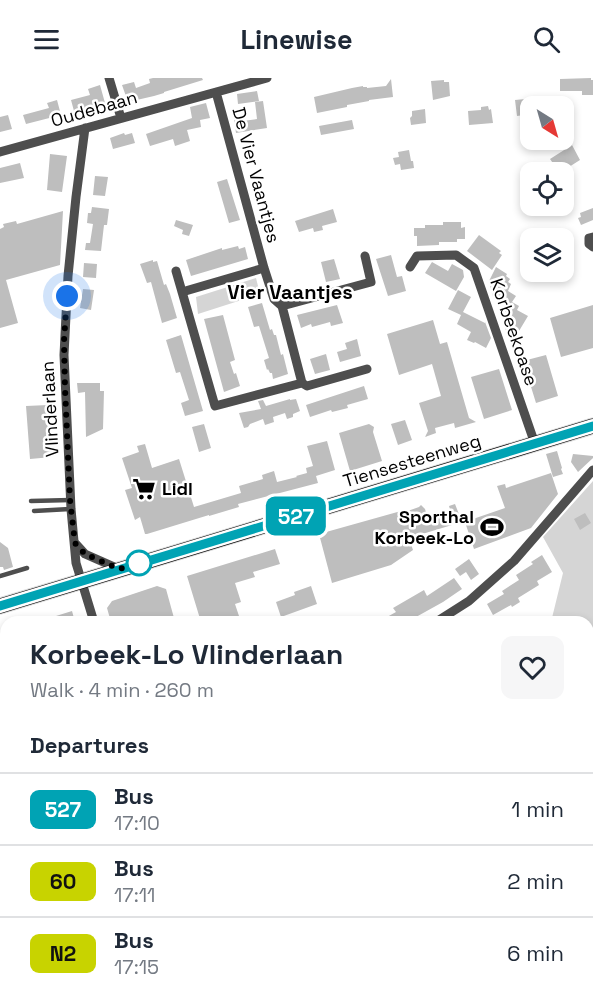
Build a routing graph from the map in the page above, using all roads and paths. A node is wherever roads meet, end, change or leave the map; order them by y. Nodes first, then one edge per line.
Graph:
1 (109, 78) edge
2 (267, 78) edge
3 (216, 92) junction
4 (121, 118) junction
5 (85, 128) junction
6 (0, 152) edge
7 (365, 256) dead end
8 (410, 267) dead end
9 (264, 268) junction
10 (176, 272) dead end
11 (182, 292) junction
12 (282, 306) junction
13 (367, 369) dead end
14 (302, 383) junction
15 (593, 426) edge
16 (535, 444) junction
17 (593, 470) edge
18 (31, 501) dead end
19 (71, 504) junction
20 (34, 511) dead end
21 (75, 543) junction
22 (27, 568) dead end
23 (119, 569) junction
24 (0, 576) edge
25 (81, 581) junction
26 (0, 606) edge
27 (92, 616) edge
28 (446, 616) edge

1 - 4 street
2 - 3 street, Oudebaan
3 - 4 street, Oudebaan
3 - 9 street, De Vier Vaantjes
4 - 5 street, Oudebaan
5 - 6 street, Oudebaan
5 - 19 street, Vlinderlaan
7 - 12 street
8 - 16 street, Korbeekoase
9 - 11 street, De Vier Vaantjes
9 - 12 street, De Vier Vaantjes
10 - 11 street
11 - 14 street
12 - 14 street, De Vier Vaantjes
13 - 14 street
15 - 16 main road, Tiensesteenweg
16 - 23 main road, Tiensesteenweg
17 - 28 street
18 - 19 lane
19 - 20 lane
19 - 21 street, Vlinderlaan
21 - 23 street
21 - 25 street, Vlinderlaan
22 - 24 lane
23 - 25 main road, Tiensesteenweg
25 - 26 main road, Tiensesteenweg
25 - 27 street, Vlinderlaan

